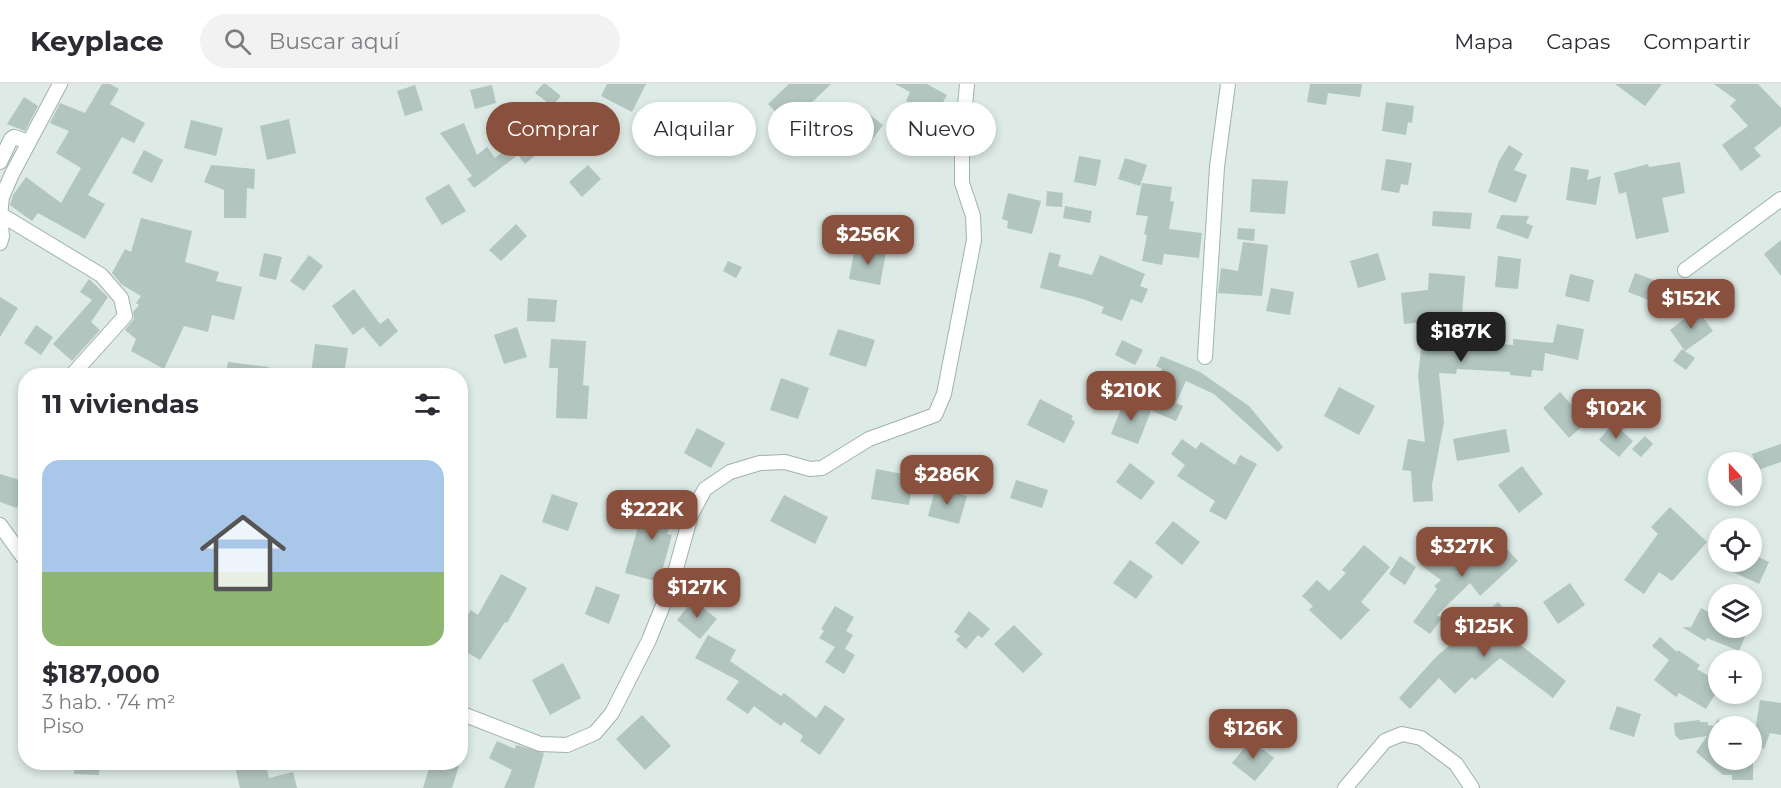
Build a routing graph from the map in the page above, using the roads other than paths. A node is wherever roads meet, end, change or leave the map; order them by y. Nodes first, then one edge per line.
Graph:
1 (60, 84) edge
2 (967, 84) edge
3 (1228, 84) edge
4 (29, 142) junction
5 (0, 162) edge
6 (1781, 199) edge
7 (0, 214) edge
8 (0, 243) edge
9 (1685, 270) dead end
10 (1205, 357) dead end
11 (78, 368) edge
12 (0, 525) edge
13 (18, 550) edge
14 (468, 716) edge
15 (1345, 788) edge
16 (1472, 788) edge

1 - 4 street
2 - 14 street
3 - 10 street
4 - 5 street
4 - 7 street
6 - 9 street
7 - 8 street
7 - 11 street
12 - 13 street
15 - 16 street

